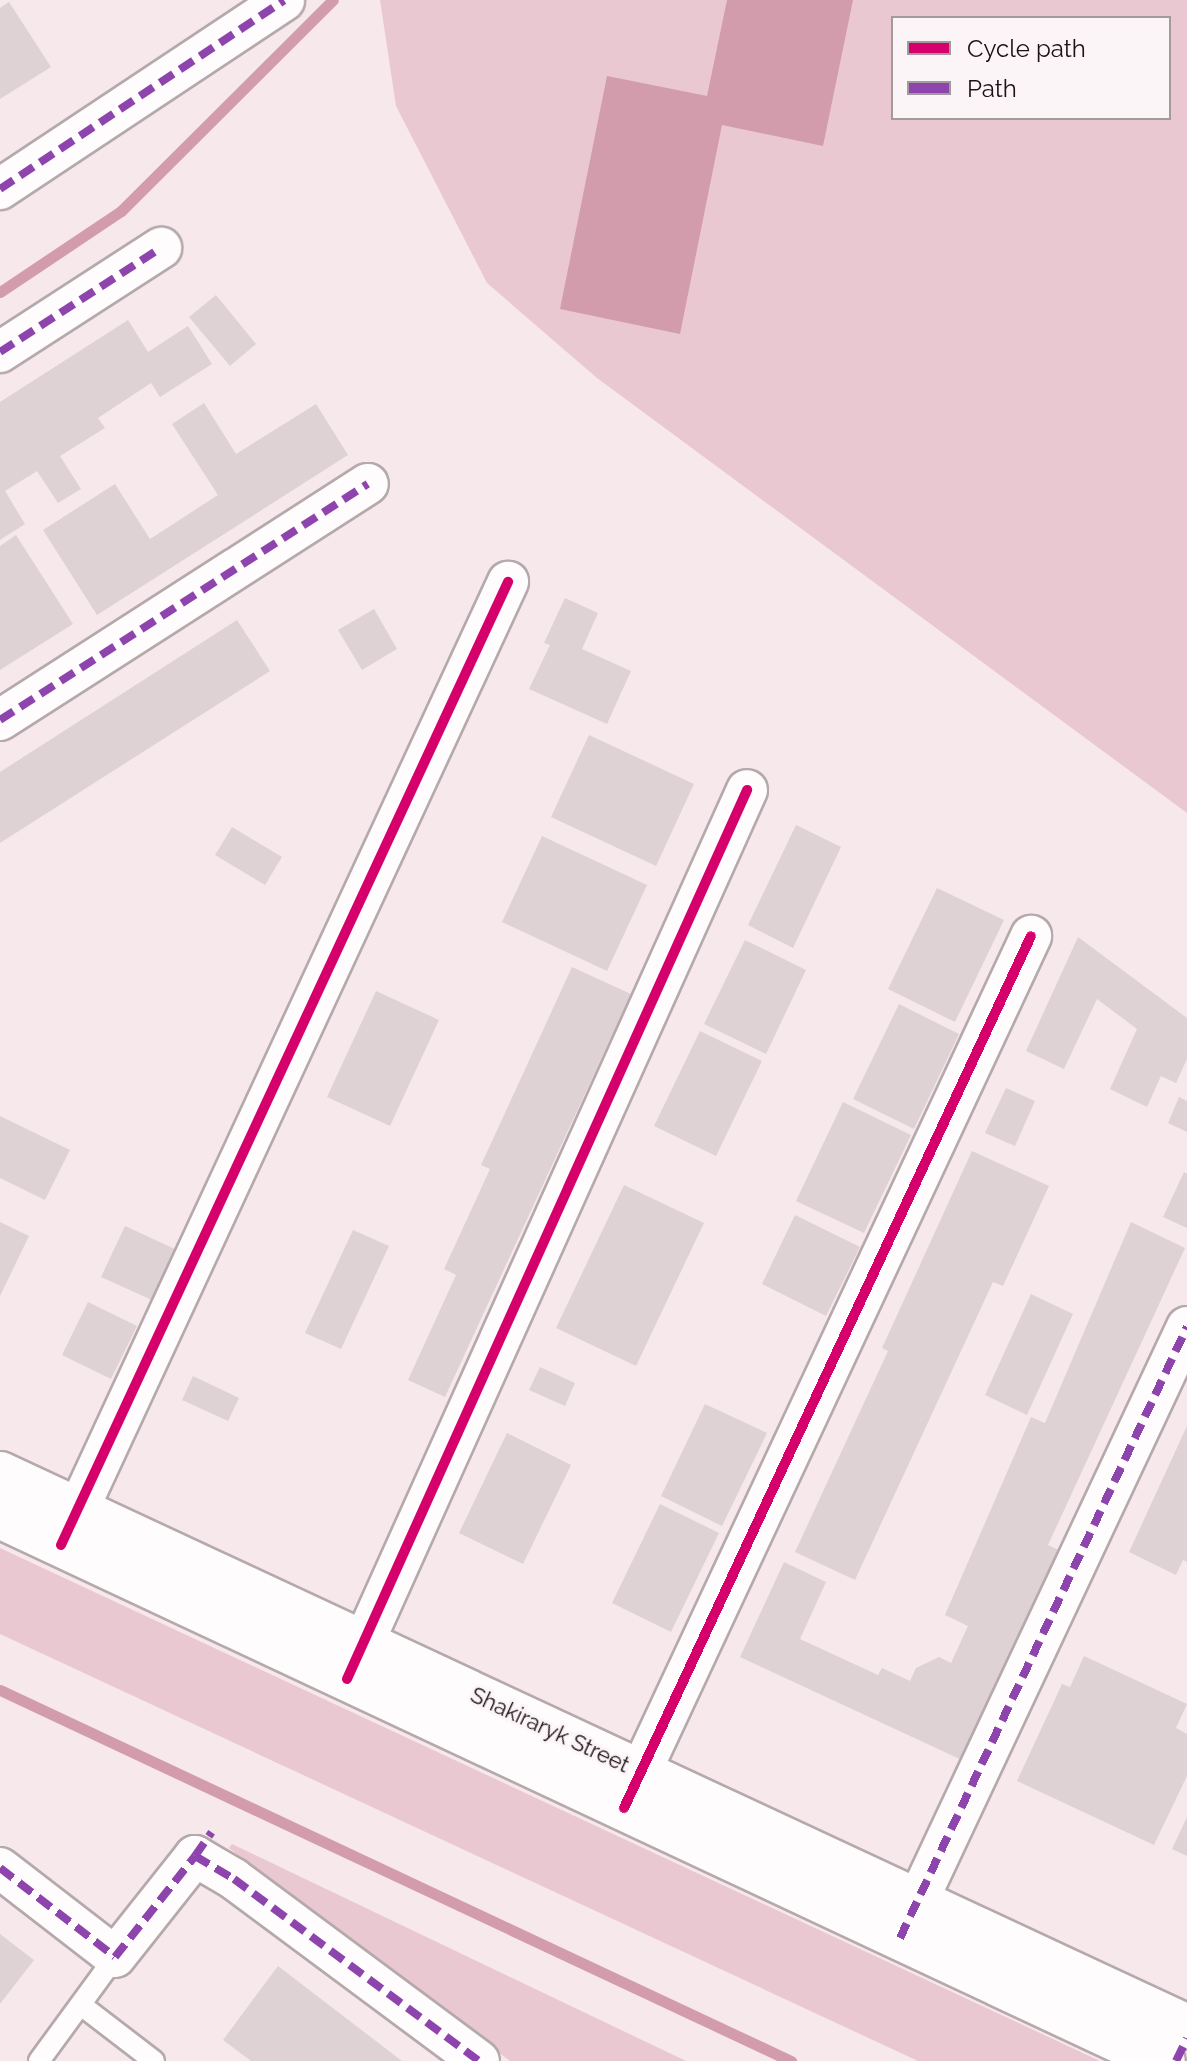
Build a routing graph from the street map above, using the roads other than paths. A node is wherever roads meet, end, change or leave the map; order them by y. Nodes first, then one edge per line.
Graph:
1 (284, 0) edge
2 (0, 189) edge
3 (161, 248) dead end
4 (0, 352) edge
5 (368, 484) dead end
6 (508, 582) dead end
7 (0, 720) edge
8 (747, 790) dead end
9 (1031, 936) dead end
10 (1187, 1327) edge
11 (0, 1474) edge
12 (0, 1516) edge
13 (69, 1527) junction
14 (355, 1661) junction
15 (632, 1790) junction
16 (0, 1868) edge
17 (909, 1920) junction
18 (115, 1957) junction
19 (81, 2005) junction
20 (1187, 2027) edge
21 (1187, 2038) edge
22 (39, 2061) edge
23 (154, 2061) edge
24 (479, 2061) edge
25 (1163, 2061) edge
26 (1176, 2061) edge

1 - 2 street
3 - 4 street
5 - 7 street
6 - 13 street
8 - 14 street
9 - 15 street
10 - 17 street
11 - 13 main road, Shakiraryk Street
12 - 13 main road, Shakiraryk Street
13 - 14 main road, Shakiraryk Street
14 - 15 main road, Shakiraryk Street
15 - 17 main road, Shakiraryk Street
16 - 18 street
17 - 20 main road, Shakiraryk Street
17 - 25 main road, Shakiraryk Street
18 - 19 lane
18 - 24 street
19 - 22 lane
19 - 23 lane
21 - 26 street

